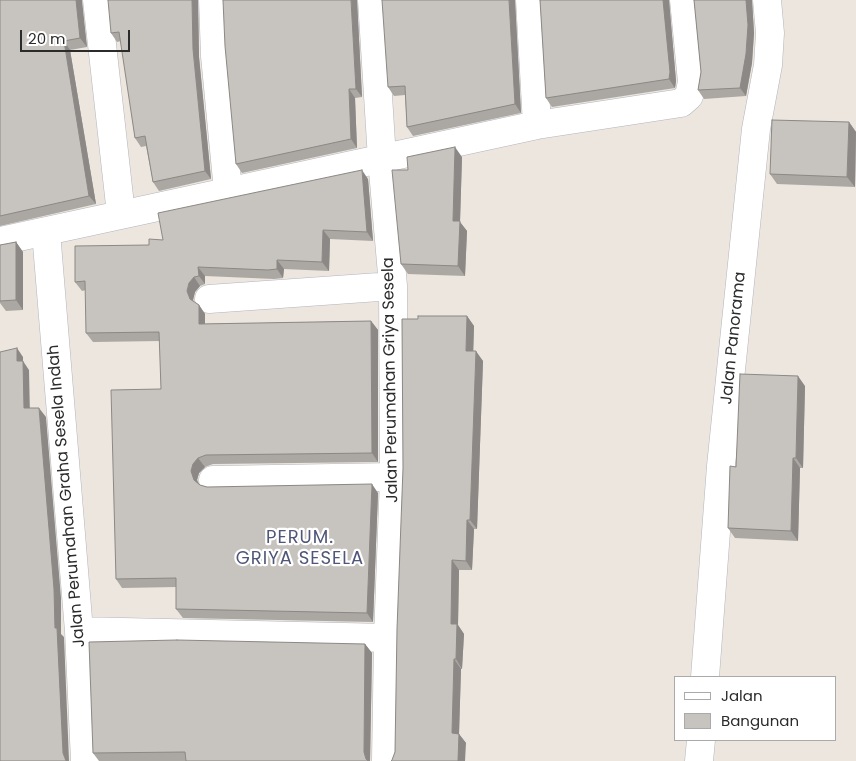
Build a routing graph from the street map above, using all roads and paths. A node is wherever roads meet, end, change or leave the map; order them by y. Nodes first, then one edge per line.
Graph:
1 (97, 0) edge
2 (213, 0) edge
3 (372, 0) edge
4 (530, 0) edge
5 (684, 0) edge
6 (767, 0) edge
7 (537, 125) junction
8 (382, 159) junction
9 (228, 191) junction
10 (121, 214) junction
11 (46, 232) junction
12 (0, 241) edge
13 (393, 286) junction
14 (209, 299) dead end
15 (394, 477) junction
16 (213, 480) dead end
17 (79, 631) junction
18 (388, 638) junction
19 (704, 676) edge
20 (701, 741) edge
21 (85, 761) edge
22 (386, 761) edge
23 (699, 761) edge

1 - 10 street
2 - 9 street
3 - 8 street, Jalan Perumahan Griya Sesela
4 - 7 street
5 - 7 street
6 - 19 street, Jalan Panorama
7 - 8 street
8 - 9 street
8 - 13 street, Jalan Perumahan Griya Sesela
9 - 10 street
10 - 11 street
11 - 12 street
11 - 17 street, Jalan Perumahan Graha Sesela Indah
13 - 14 street
13 - 15 street, Jalan Perumahan Griya Sesela
15 - 16 street
15 - 18 street, Jalan Perumahan Griya Sesela
17 - 18 street
17 - 21 street, Jalan Perumahan Graha Sesela Indah
18 - 22 street, Jalan Perumahan Griya Sesela
20 - 23 street

